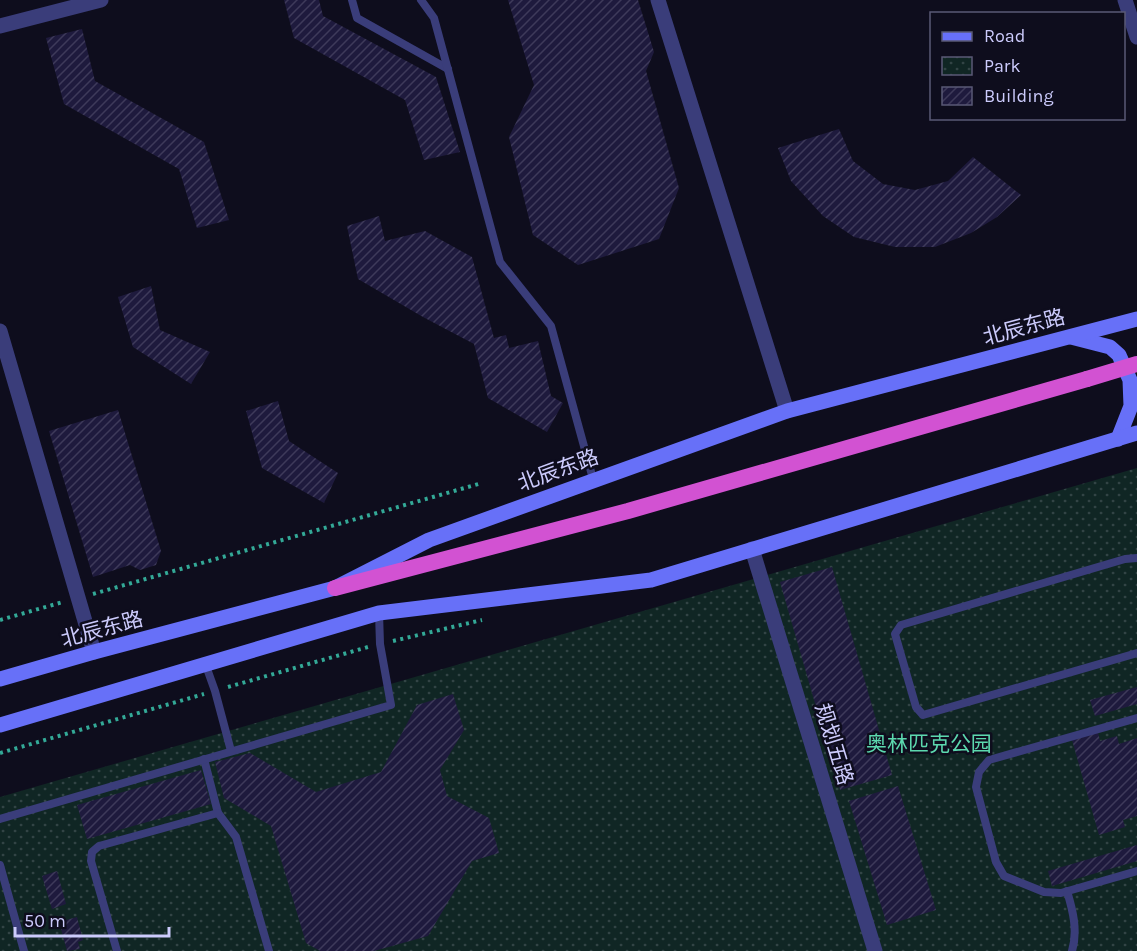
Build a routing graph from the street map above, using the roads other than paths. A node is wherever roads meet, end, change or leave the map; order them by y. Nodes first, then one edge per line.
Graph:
1 (101, 0) edge
2 (352, 0) edge
3 (421, 0) edge
4 (658, 0) edge
5 (1125, 0) edge
6 (0, 26) edge
7 (1137, 37) edge
8 (448, 69) junction
9 (1137, 319) edge
10 (0, 331) edge
11 (1069, 337) junction
12 (1137, 364) edge
13 (787, 411) junction
14 (1137, 433) edge
15 (1118, 439) junction
16 (593, 479) junction
17 (752, 549) junction
18 (1137, 558) edge
19 (335, 588) junction
20 (379, 613) junction
21 (94, 652) junction
22 (1137, 653) edge
23 (205, 663) junction
24 (0, 679) edge
25 (1137, 718) edge
26 (0, 725) edge
27 (231, 751) junction
28 (204, 759) junction
29 (218, 813) junction
30 (0, 819) edge
31 (0, 865) edge
32 (1137, 871) edge
33 (1067, 891) junction
34 (24, 951) edge
35 (117, 951) edge
36 (269, 951) edge
37 (875, 951) edge
38 (1072, 951) edge

1 - 6 street
2 - 8 lane
3 - 8 lane
4 - 13 street
5 - 7 street
8 - 16 lane
9 - 11 main road, 北辰东路
10 - 21 street
11 - 13 main road, 北辰东路
11 - 15 main road
12 - 19 highway, bridge
13 - 16 main road, 北辰东路
14 - 15 main road
15 - 17 main road
16 - 19 main road, 北辰东路
17 - 20 main road
17 - 37 street, 规划五路
18 - 22 lane
19 - 21 main road, 北辰东路
20 - 23 main road
20 - 27 lane
21 - 24 main road, 北辰东路
23 - 26 main road
23 - 27 lane
25 - 33 lane
27 - 28 lane
28 - 29 lane
28 - 30 lane
29 - 35 lane
29 - 36 lane
31 - 34 lane
32 - 33 lane
33 - 38 lane

